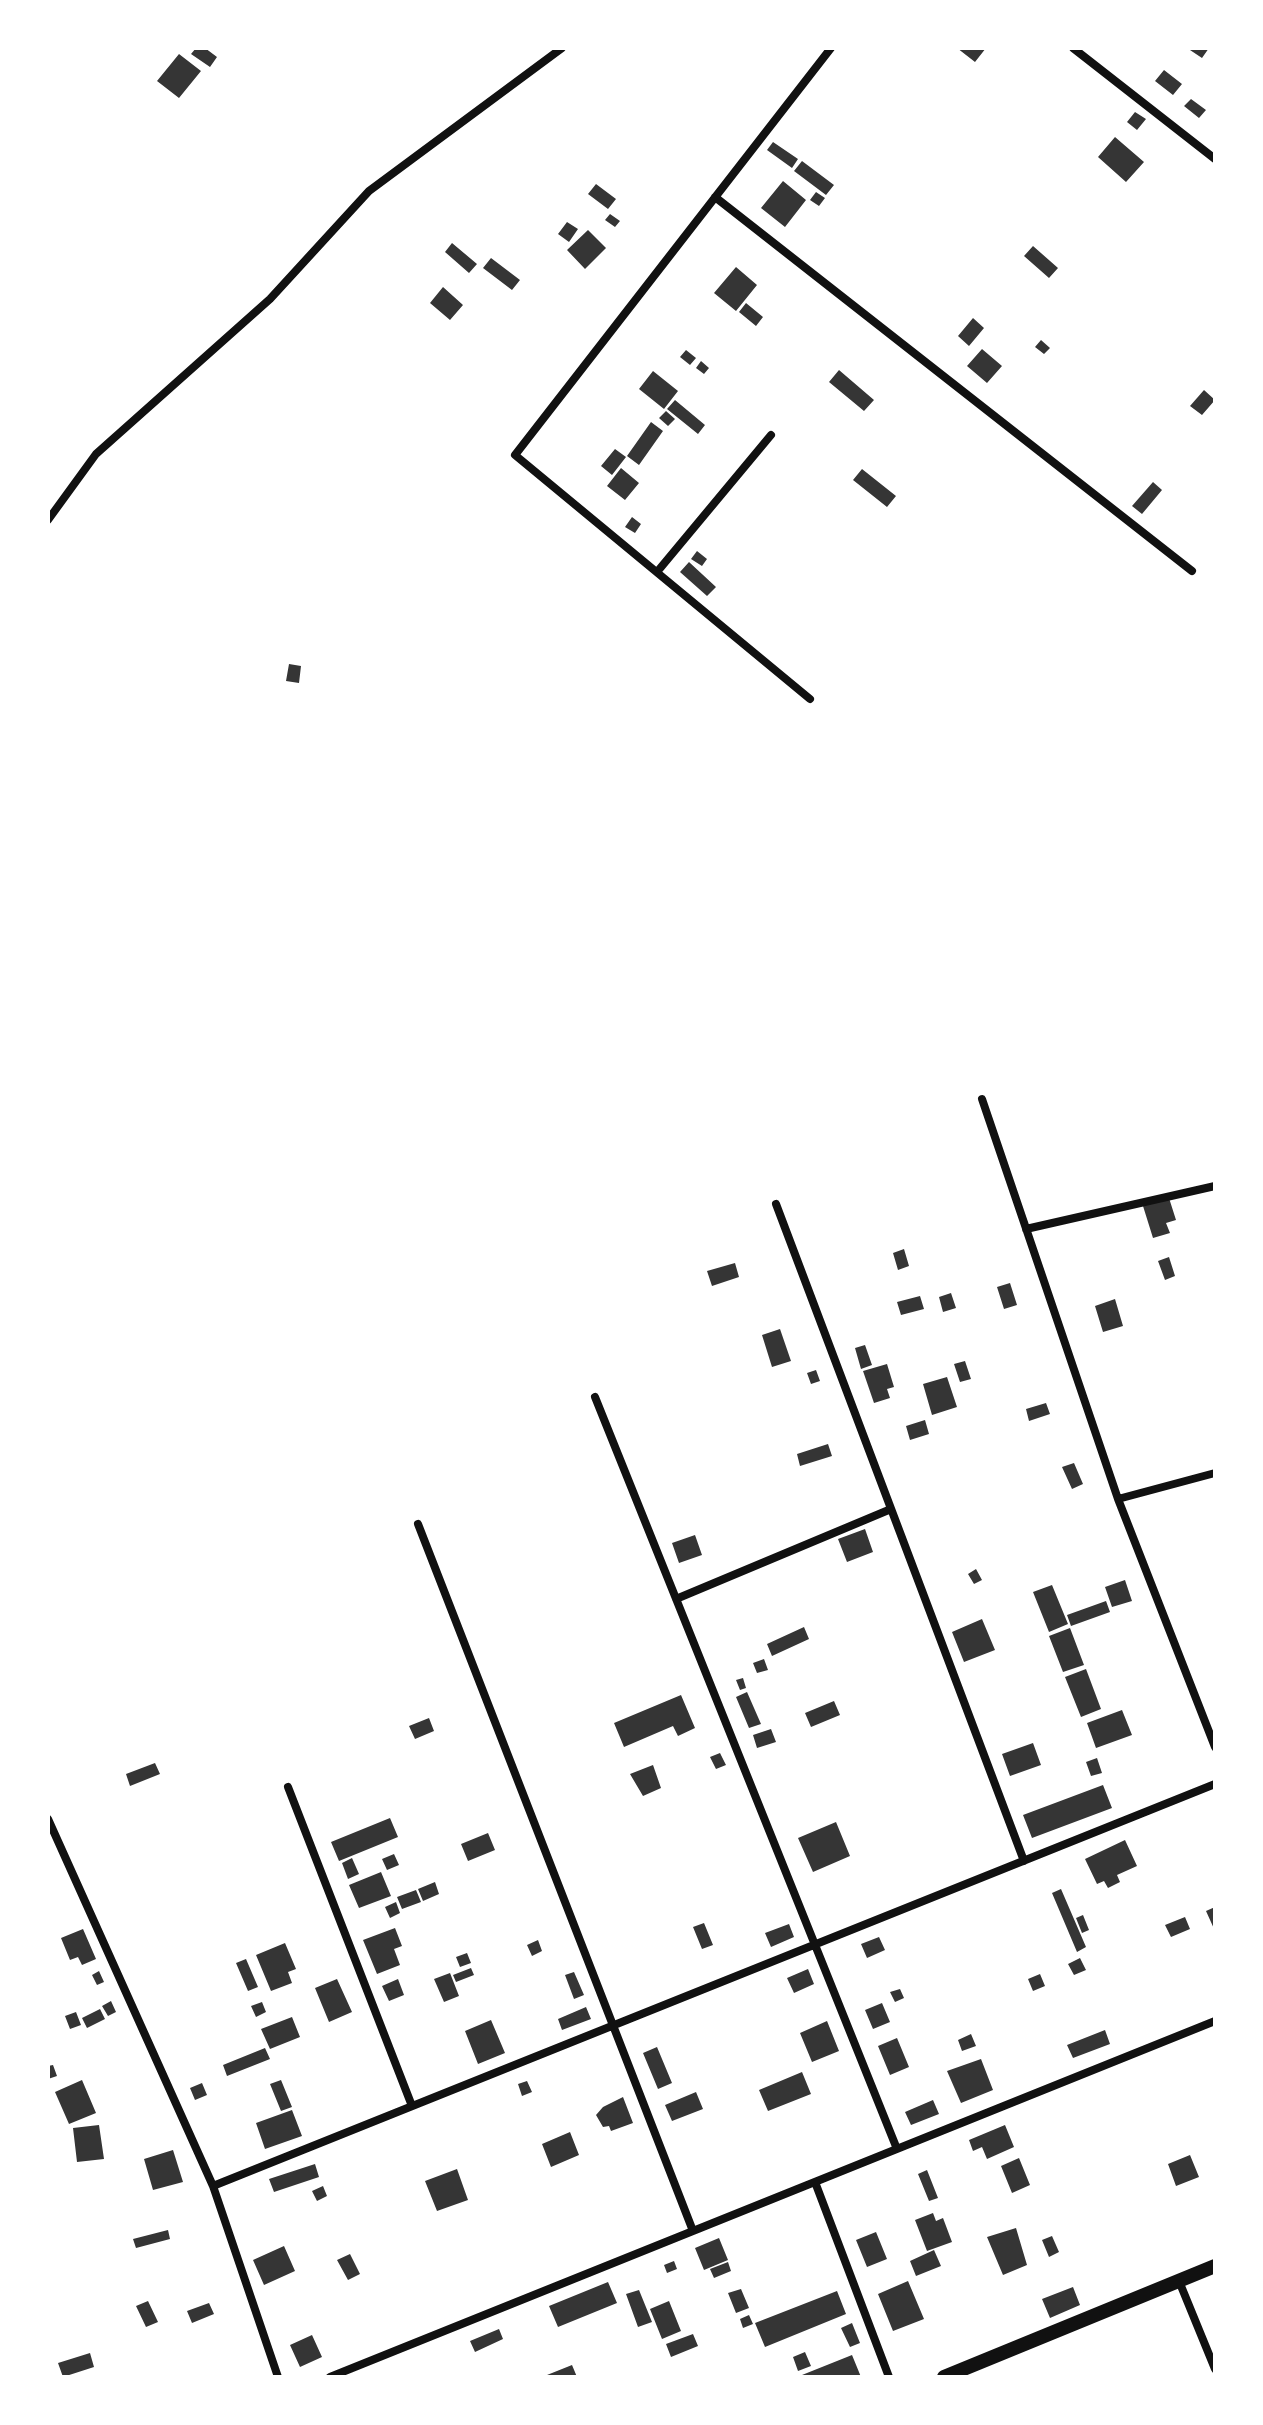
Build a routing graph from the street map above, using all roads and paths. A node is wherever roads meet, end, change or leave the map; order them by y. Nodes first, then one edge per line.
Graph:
1 (562, 48) edge
2 (831, 48) edge
3 (1073, 48) edge
4 (1215, 159) edge
5 (715, 197) junction
6 (771, 435) dead end
7 (48, 520) edge
8 (1192, 571) dead end
9 (657, 572) junction
10 (810, 699) dead end
11 (982, 1099) dead end
12 (1215, 1186) edge
13 (776, 1204) dead end
14 (1026, 1229) junction
15 (595, 1397) dead end
16 (1215, 1473) edge
17 (1118, 1499) junction
18 (891, 1509) junction
19 (418, 1524) dead end
20 (676, 1599) junction
21 (1215, 1747) edge
22 (1215, 1784) edge
23 (288, 1787) dead end
24 (48, 1819) edge
25 (1024, 1861) junction
26 (815, 1945) junction
27 (1215, 2021) edge
28 (613, 2026) junction
29 (412, 2106) junction
30 (897, 2149) junction
31 (815, 2182) junction
32 (213, 2186) junction
33 (693, 2231) junction
34 (1215, 2266) edge
35 (1179, 2281) junction
36 (1215, 2369) edge
37 (278, 2377) edge
38 (330, 2377) edge
39 (889, 2377) edge
40 (944, 2377) edge

1 - 7 street
2 - 5 street
3 - 4 street
5 - 8 street
5 - 9 street
6 - 9 street
9 - 10 street
11 - 14 street
12 - 14 street
13 - 18 street
14 - 17 street
15 - 20 street
16 - 17 street
17 - 21 street
18 - 20 street
18 - 25 street
19 - 28 street
20 - 26 street
22 - 25 street
23 - 29 street
24 - 32 street
25 - 26 street
26 - 28 street
26 - 30 street
27 - 30 street
28 - 29 street
28 - 33 street
29 - 32 street
30 - 31 street
31 - 33 street
31 - 39 street
32 - 37 street
33 - 38 street
34 - 35 main road
35 - 36 street
35 - 40 main road

